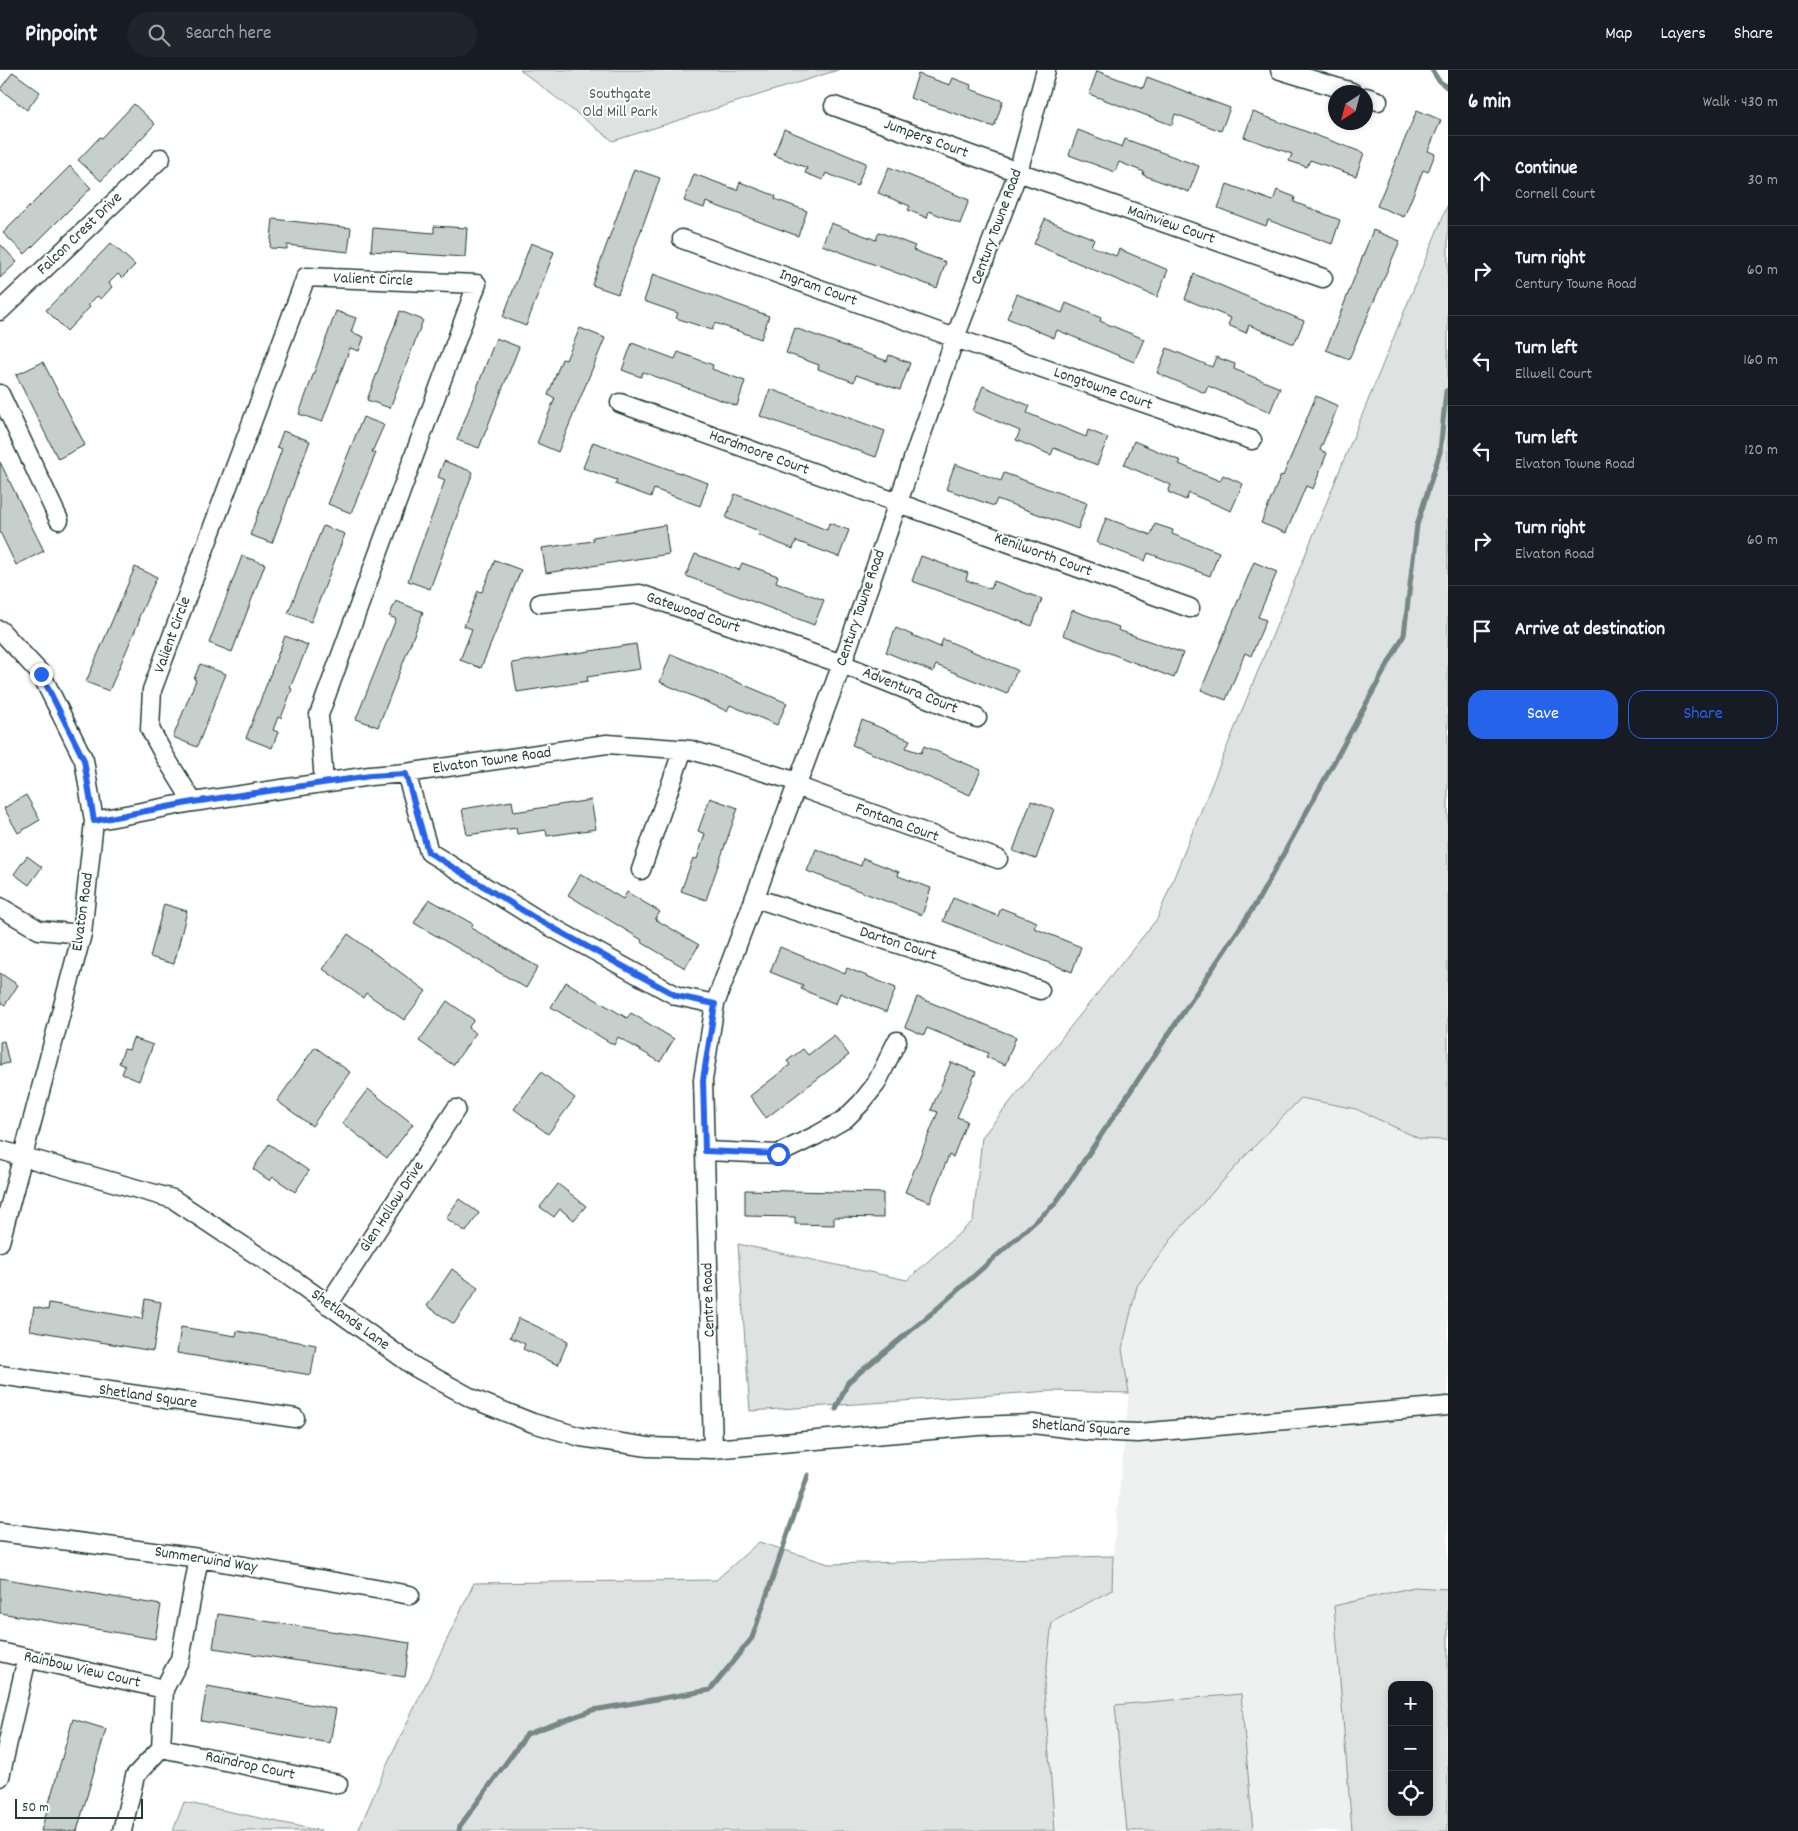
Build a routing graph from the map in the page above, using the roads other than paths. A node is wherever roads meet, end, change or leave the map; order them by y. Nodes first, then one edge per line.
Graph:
1 (1046, 70) edge
2 (1280, 70) edge
3 (1329, 85) edge
4 (834, 106) dead end
5 (161, 158) dead end
6 (1018, 172) junction
7 (682, 239) dead end
8 (1323, 278) dead end
9 (0, 311) edge
10 (955, 338) junction
11 (0, 394) edge
12 (620, 403) dead end
13 (1252, 440) dead end
14 (897, 502) junction
15 (59, 520) dead end
16 (540, 603) dead end
17 (1190, 608) dead end
18 (0, 630) edge
19 (842, 664) junction
20 (977, 718) dead end
21 (683, 749) junction
22 (406, 774) junction
23 (324, 783) junction
24 (797, 784) junction
25 (193, 802) junction
26 (94, 821) junction
27 (998, 859) dead end
28 (640, 870) dead end
29 (755, 898) junction
30 (0, 907) edge
31 (82, 934) junction
32 (1040, 990) dead end
33 (715, 1004) junction
34 (897, 1041) dead end
35 (456, 1109) dead end
36 (0, 1150) edge
37 (705, 1151) junction
38 (24, 1157) junction
39 (0, 1242) edge
40 (328, 1305) junction
41 (0, 1375) edge
42 (1448, 1406) edge
43 (295, 1418) dead end
44 (713, 1449) junction
45 (0, 1532) edge
46 (199, 1558) junction
47 (410, 1595) dead end
48 (0, 1652) edge
49 (27, 1658) junction
50 (164, 1689) junction
51 (161, 1748) junction
52 (0, 1777) edge
53 (338, 1784) dead end
54 (122, 1831) edge

1 - 6 street, Century Towne Road
2 - 3 street
4 - 6 street, Jumpers Court
5 - 9 street, Falcon Crest Drive
6 - 8 street, Mainview Court
6 - 10 street, Century Towne Road
7 - 10 street, Ingram Court
10 - 13 street, Longtowne Court
10 - 14 street, Century Towne Road
11 - 15 street
12 - 14 street, Hardmoore Court
14 - 17 street, Kenilworth Court
14 - 19 street, Century Towne Road
16 - 19 street, Gatewood Court
18 - 26 street, Elvaton Road
19 - 20 street, Adventura Court
19 - 24 street, Century Towne Road
21 - 22 street, Elvaton Towne Road
21 - 24 street, Elvaton Towne Road
21 - 28 street
22 - 23 street, Elvaton Towne Road
22 - 33 street
23 - 25 street, Elvaton Towne Road
23 - 25 street, Valient Circle
24 - 27 street, Fontana Court
24 - 29 street, Century Towne Road
25 - 26 street, Elvaton Towne Road
26 - 31 street, Elvaton Road
29 - 32 street, Darton Court
29 - 33 street, Century Towne Road
30 - 31 street
31 - 38 street, Elvaton Road
33 - 37 street, Century Towne Road
34 - 37 street
35 - 40 street, Glen Hollow Drive
36 - 38 street, Shetlands Lane
37 - 44 street, Centre Road
38 - 39 street, Elvaton Road
38 - 40 street, Shetlands Lane
40 - 44 street, Shetlands Lane
41 - 43 street, Shetland Square
42 - 44 street, Shetland Square
45 - 46 street, Summerwind Way
46 - 47 street, Summerwind Way
46 - 50 street
48 - 49 street, Rainbow View Court
49 - 50 street, Rainbow View Court
49 - 52 street
50 - 51 street
51 - 53 street, Raindrop Court
51 - 54 street

